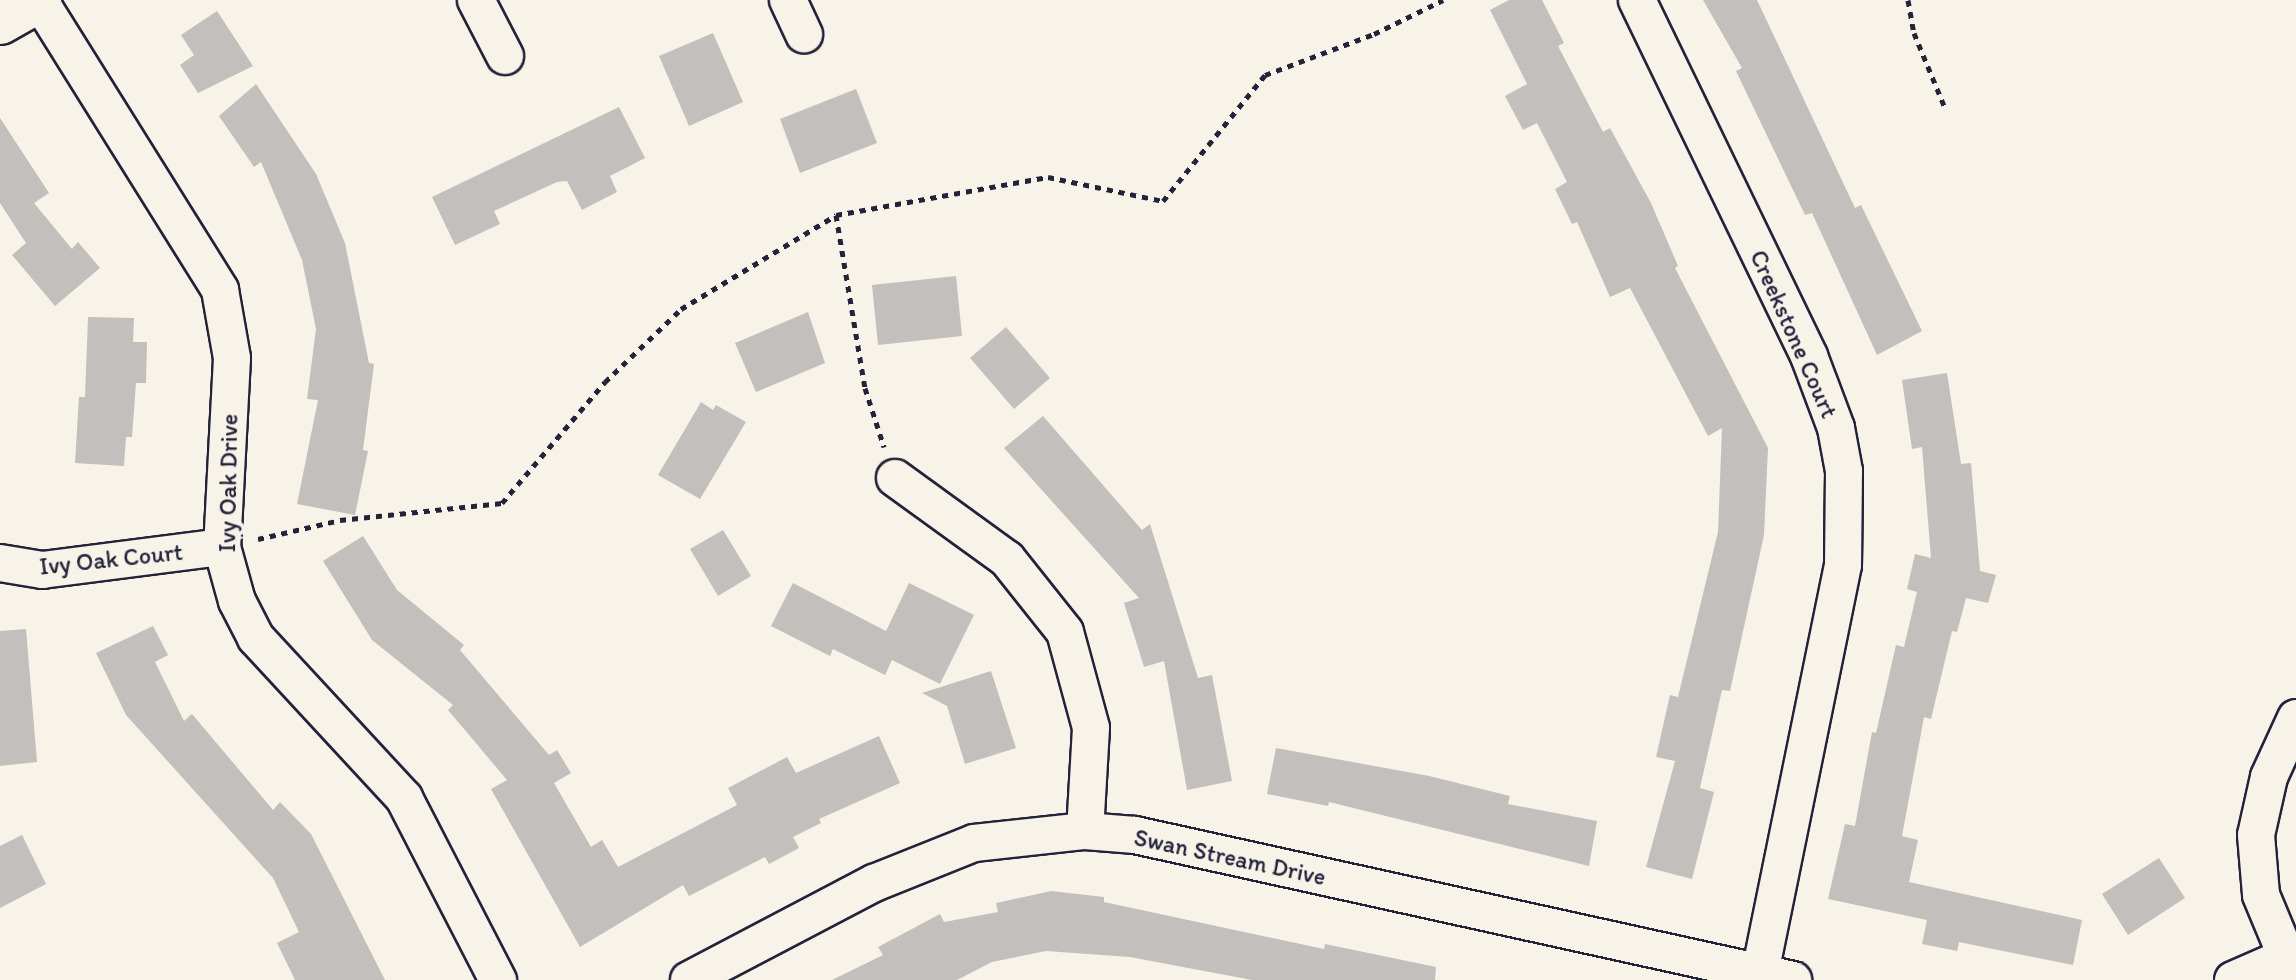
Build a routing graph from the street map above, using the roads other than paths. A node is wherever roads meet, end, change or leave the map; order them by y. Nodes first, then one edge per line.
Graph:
1 (39, 0) edge
2 (476, 0) edge
3 (788, 0) edge
4 (1637, 0) edge
5 (0, 22) edge
6 (804, 35) dead end
7 (505, 56) dead end
8 (895, 478) road end
9 (222, 547) junction
10 (0, 563) edge
11 (2296, 718) edge
12 (1085, 831) junction
13 (2291, 968) edge
14 (1776, 976) edge
15 (498, 980) edge
16 (689, 980) edge
17 (2233, 980) edge

1 - 5 main road
1 - 9 street, Ivy Oak Drive
2 - 7 street
3 - 6 street
4 - 14 street, Creekstone Court
8 - 12 street
9 - 10 street, Ivy Oak Court
9 - 15 street, Ivy Oak Drive
11 - 13 street
12 - 14 street, Swan Stream Drive
12 - 16 street, Swan Stream Drive
13 - 17 street

